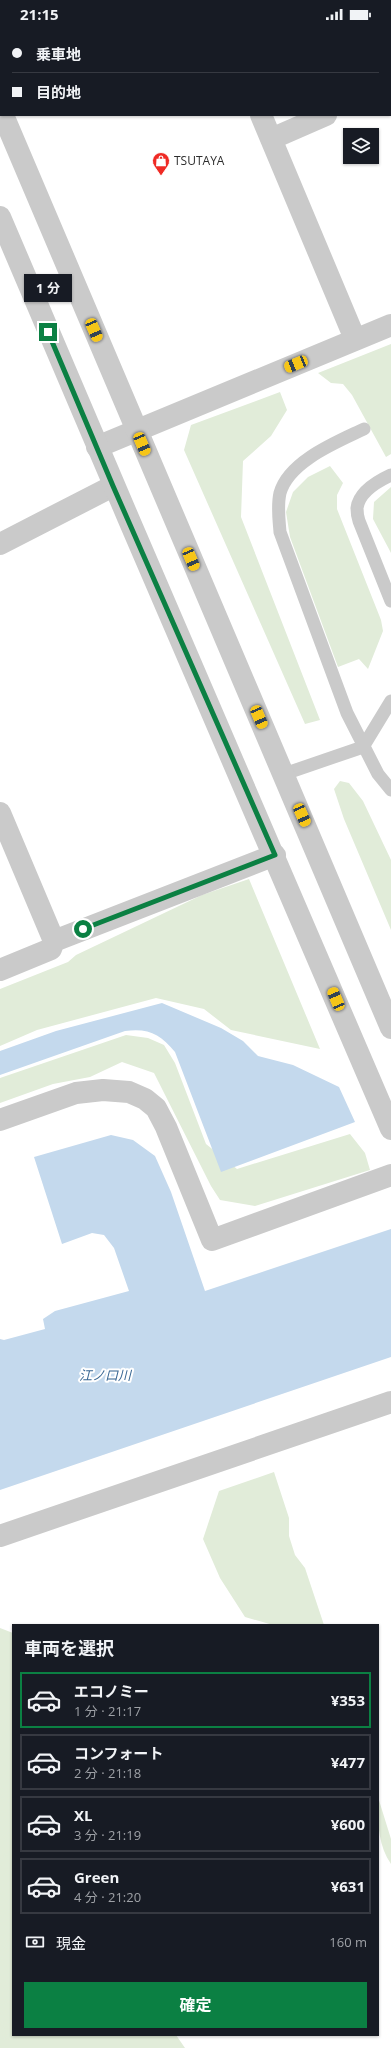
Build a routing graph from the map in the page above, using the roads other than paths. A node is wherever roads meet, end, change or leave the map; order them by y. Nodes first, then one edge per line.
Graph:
1 (3, 116) edge
2 (261, 116) edge
3 (324, 116) edge
4 (271, 139) junction
5 (0, 217) edge
6 (391, 325) edge
7 (355, 339) junction
8 (364, 429) dead end
9 (136, 430) junction
10 (97, 447) junction
11 (391, 475) edge
12 (113, 486) junction
13 (0, 544) edge
14 (391, 601) edge
15 (391, 701) edge
16 (363, 747) junction
17 (284, 774) junction
18 (391, 790) edge
19 (0, 813) edge
20 (275, 855) junction
21 (54, 941) junction
22 (0, 970) edge
23 (391, 1028) edge
24 (0, 1120) edge
25 (391, 1129) edge
26 (391, 1176) edge
27 (391, 1402) edge
28 (0, 1536) edge

1 - 9 street
2 - 4 street
3 - 4 street
4 - 7 street
5 - 10 street
6 - 7 street
7 - 9 street
8 - 16 lane
9 - 10 street
9 - 17 street
10 - 12 street
11 - 14 lane
12 - 13 street
12 - 20 street
15 - 16 lane
16 - 17 lane
16 - 18 lane
17 - 23 street
19 - 21 street
20 - 21 street
20 - 25 street
21 - 22 street
24 - 26 street
27 - 28 street

